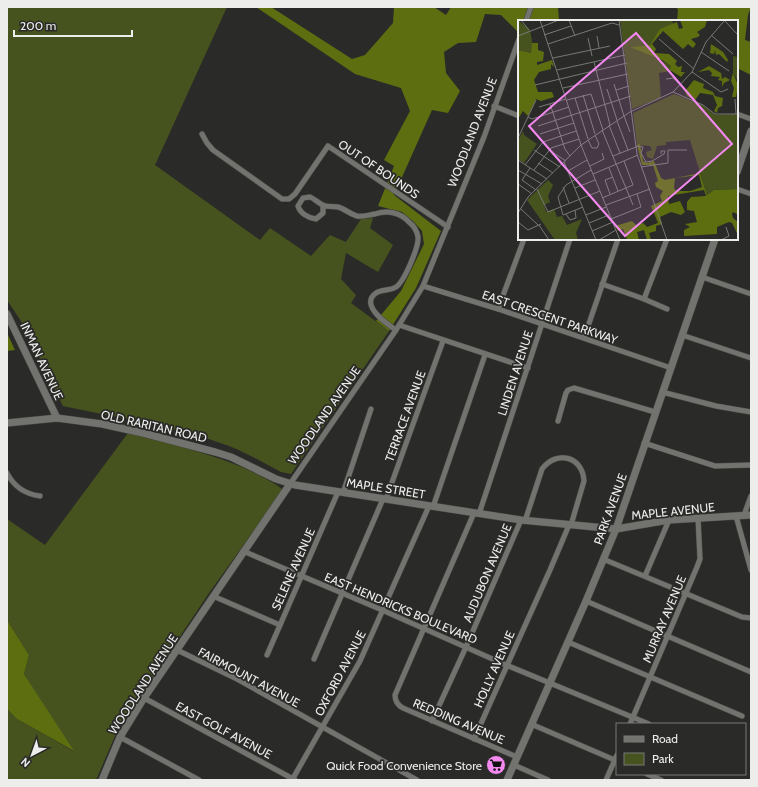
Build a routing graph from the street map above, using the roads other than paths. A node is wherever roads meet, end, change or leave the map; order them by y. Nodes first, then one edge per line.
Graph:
1 (531, 7) edge
2 (526, 20) edge
3 (518, 42) edge
4 (494, 106) junction
5 (738, 114) edge
6 (518, 116) edge
7 (751, 120) edge
8 (751, 131) edge
9 (202, 134) dead end
10 (749, 145) edge
11 (738, 170) edge
12 (738, 189) edge
13 (751, 194) edge
14 (323, 206) junction
15 (448, 227) junction
16 (524, 240) edge
17 (570, 240) edge
18 (618, 240) edge
19 (667, 240) edge
20 (715, 240) edge
21 (702, 277) junction
22 (602, 284) junction
23 (423, 286) junction
24 (751, 294) edge
25 (644, 299) junction
26 (498, 309) junction
27 (667, 310) dead end
28 (7, 314) edge
29 (541, 324) junction
30 (397, 328) junction
31 (682, 335) junction
32 (584, 338) junction
33 (443, 341) junction
34 (485, 355) junction
35 (751, 358) edge
36 (528, 368) junction
37 (671, 368) junction
38 (662, 392) junction
39 (371, 409) dead end
40 (655, 412) junction
41 (751, 412) edge
42 (56, 418) junction
43 (558, 421) dead end
44 (7, 423) edge
45 (644, 443) junction
46 (751, 465) edge
47 (7, 473) edge
48 (290, 484) junction
49 (341, 492) junction
50 (40, 496) dead end
51 (751, 496) edge
52 (384, 499) junction
53 (431, 506) junction
54 (476, 513) junction
55 (748, 515) edge
56 (736, 516) junction
57 (698, 518) junction
58 (523, 520) junction
59 (669, 520) junction
60 (570, 525) junction
61 (616, 529) junction
62 (243, 551) junction
63 (603, 559) junction
64 (751, 570) edge
65 (301, 576) junction
66 (645, 576) junction
67 (342, 593) junction
68 (686, 594) junction
69 (213, 596) junction
70 (586, 601) junction
71 (382, 610) junction
72 (751, 618) edge
73 (280, 625) junction
74 (424, 628) junction
75 (668, 635) junction
76 (568, 642) junction
77 (466, 647) junction
78 (177, 650) junction
79 (267, 655) dead end
80 (314, 659) dead end
81 (506, 665) junction
82 (751, 672) edge
83 (650, 677) junction
84 (550, 684) junction
85 (144, 698) junction
86 (396, 701) joint
87 (742, 716) dead end
88 (633, 717) junction
89 (432, 721) junction
90 (630, 723) edge
91 (647, 723) edge
92 (531, 724) junction
93 (322, 728) junction
94 (120, 737) junction
95 (474, 739) junction
96 (517, 757) junction
97 (616, 759) edge
98 (514, 765) junction
99 (649, 775) edge
100 (102, 780) edge
101 (199, 780) edge
102 (294, 780) edge
103 (416, 780) edge
104 (507, 780) edge
105 (548, 780) edge
106 (606, 780) edge
107 (661, 780) edge

1 - 2 street
3 - 4 street, WOODLAND AVENUE
4 - 6 street
4 - 15 street, WOODLAND AVENUE
5 - 7 street
8 - 10 main road
9 - 15 street, OUT OF BOUNDS
10 - 11 main road
12 - 13 street
14 - 14 street
14 - 30 street
15 - 23 street, WOODLAND AVENUE
16 - 26 street
17 - 29 street, LINDEN AVENUE
18 - 22 street
19 - 25 street
20 - 21 main road, PARK AVENUE
21 - 24 street
21 - 31 main road, PARK AVENUE
22 - 25 street
22 - 32 street
23 - 26 street, EAST CRESCENT PARKWAY
23 - 30 street, WOODLAND AVENUE
25 - 27 street
26 - 29 street, EAST CRESCENT PARKWAY
28 - 42 main road, INMAN AVENUE
29 - 32 street, EAST CRESCENT PARKWAY
29 - 36 street, LINDEN AVENUE
30 - 33 street
30 - 48 street, WOODLAND AVENUE
31 - 35 street
31 - 37 main road, PARK AVENUE
32 - 37 street, EAST CRESCENT PARKWAY
33 - 34 street
33 - 52 street, TERRACE AVENUE
34 - 36 street
34 - 53 street, OXFORD AVENUE
36 - 54 street, LINDEN AVENUE
37 - 38 main road, PARK AVENUE
38 - 40 main road, PARK AVENUE
38 - 41 street
39 - 49 street, SELENE AVENUE
40 - 43 street
40 - 45 main road, PARK AVENUE
42 - 44 main road, OLD RARITAN ROAD
42 - 48 main road, OLD RARITAN ROAD
45 - 46 street
45 - 61 main road, PARK AVENUE
47 - 50 street
48 - 49 main road, MAPLE STREET
48 - 62 main road, WOODLAND AVENUE
49 - 52 main road, MAPLE STREET
49 - 65 street, SELENE AVENUE
51 - 55 street
52 - 53 main road, MAPLE STREET
52 - 67 street, TERRACE AVENUE
53 - 54 main road, MAPLE STREET
53 - 71 street, OXFORD AVENUE
54 - 58 main road, MAPLE AVENUE
54 - 74 street, LINDEN AVENUE
55 - 56 main road, MAPLE AVENUE
56 - 57 main road, MAPLE AVENUE
56 - 64 street
57 - 59 main road, MAPLE AVENUE
57 - 68 street, MURRAY AVENUE
58 - 60 main road, MAPLE AVENUE
58 - 60 street, AUDUBON AVENUE
58 - 77 street, AUDUBON AVENUE
59 - 61 main road, MAPLE AVENUE
59 - 66 street
60 - 61 main road, MAPLE AVENUE
60 - 81 street, HOLLY AVENUE
61 - 63 main road, PARK AVENUE
62 - 65 street, EAST HENDRICKS BOULEVARD
62 - 69 main road, WOODLAND AVENUE
63 - 66 street
63 - 70 main road, PARK AVENUE
65 - 67 street, EAST HENDRICKS BOULEVARD
65 - 73 street, SELENE AVENUE
66 - 68 street
67 - 71 street, EAST HENDRICKS BOULEVARD
67 - 80 street, TERRACE AVENUE
68 - 72 street
68 - 75 street, MURRAY AVENUE
69 - 73 street
69 - 78 main road, WOODLAND AVENUE
70 - 75 street
70 - 76 main road, PARK AVENUE
71 - 74 street, EAST HENDRICKS BOULEVARD
71 - 93 street, OXFORD AVENUE
73 - 79 street, SELENE AVENUE
74 - 77 street, EAST HENDRICKS BOULEVARD
74 - 86 street, LINDEN AVENUE
75 - 82 street
75 - 83 street, MURRAY AVENUE
76 - 83 street
76 - 84 main road, PARK AVENUE
77 - 81 street, EAST HENDRICKS BOULEVARD
77 - 89 street, AUDUBON AVENUE
78 - 85 main road, WOODLAND AVENUE
78 - 93 street, FAIRMOUNT AVENUE
81 - 84 street, EAST HENDRICKS BOULEVARD
81 - 95 street, HOLLY AVENUE
83 - 87 street
83 - 88 street, MURRAY AVENUE
84 - 88 street, EAST HENDRICKS BOULEVARD
84 - 92 main road, PARK AVENUE
85 - 94 main road, WOODLAND AVENUE
85 - 102 street, EAST GOLF AVENUE
86 - 89 street, REDDING AVENUE
88 - 90 street, MURRAY AVENUE
88 - 91 street, EAST HENDRICKS BOULEVARD
89 - 95 street, REDDING AVENUE
92 - 96 main road, PARK AVENUE
92 - 97 street
93 - 102 street, OXFORD AVENUE
93 - 103 street, FAIRMOUNT AVENUE
94 - 100 main road, WOODLAND AVENUE
94 - 101 street
95 - 96 street, REDDING AVENUE
96 - 98 main road, PARK AVENUE
97 - 106 street
98 - 104 main road, PARK AVENUE
98 - 105 street
99 - 107 street

